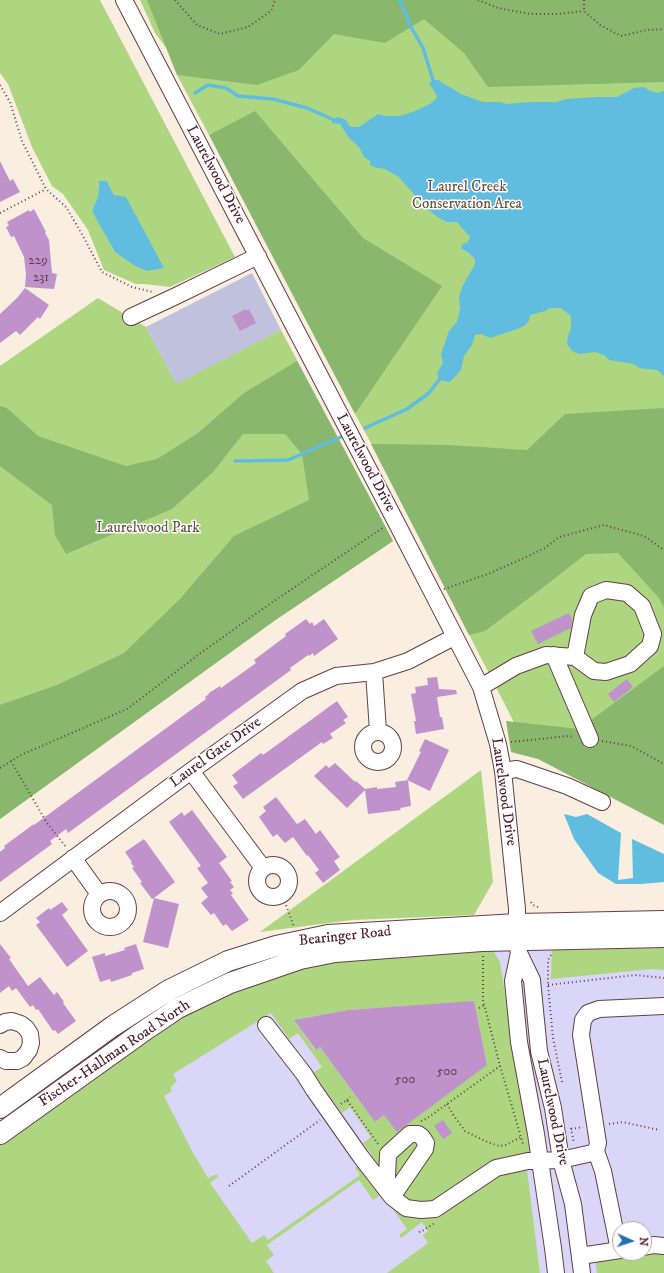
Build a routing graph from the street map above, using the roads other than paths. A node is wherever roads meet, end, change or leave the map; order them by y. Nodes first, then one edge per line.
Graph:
1 (124, 0) edge
2 (258, 256) junction
3 (131, 317) dead end
4 (454, 637) junction
5 (554, 656) junction
6 (575, 657) junction
7 (374, 672) junction
8 (481, 687) junction
9 (378, 731) dead end
10 (590, 739) road end
11 (190, 771) junction
12 (502, 771) junction
13 (602, 802) dead end
14 (70, 853) junction
15 (263, 868) junction
16 (99, 894) dead end
17 (0, 913) edge
18 (664, 921) edge
19 (664, 937) edge
20 (518, 939) junction
21 (664, 1006) edge
22 (0, 1025) edge
23 (266, 1026) dead end
24 (0, 1058) edge
25 (0, 1108) edge
26 (0, 1134) edge
27 (596, 1151) junction
28 (562, 1160) junction
29 (534, 1161) junction
30 (613, 1221) edge
31 (652, 1245) edge
32 (664, 1246) edge
33 (612, 1251) edge
34 (580, 1256) junction
35 (556, 1273) edge
36 (582, 1273) edge

1 - 2 street, Laurelwood Drive
2 - 3 street
2 - 4 street, Laurelwood Drive
4 - 7 street, Laurel Gate Drive
4 - 8 street, Laurelwood Drive
5 - 6 street
5 - 8 street
5 - 10 street
6 - 6 street
7 - 9 street
7 - 11 street, Laurel Gate Drive
8 - 12 street, Laurelwood Drive
11 - 14 street, Laurel Gate Drive
11 - 15 street
12 - 13 street
12 - 20 street, Laurelwood Drive
14 - 16 street
14 - 17 street, Laurel Gate Drive
15 - 15 street
18 - 20 main road, Bearinger Road
19 - 20 main road, Bearinger Road
20 - 25 main road, Bearinger Road
20 - 26 main road, Fischer-Hallman Road North
20 - 28 street, Laurelwood Drive
20 - 29 street, Laurelwood Drive
21 - 27 street
22 - 24 street
23 - 29 street
27 - 28 street
27 - 30 street
28 - 29 street
28 - 34 street, Laurelwood Drive
29 - 35 street, Laurelwood Drive
31 - 32 street
33 - 34 street
34 - 36 street, Laurelwood Drive

